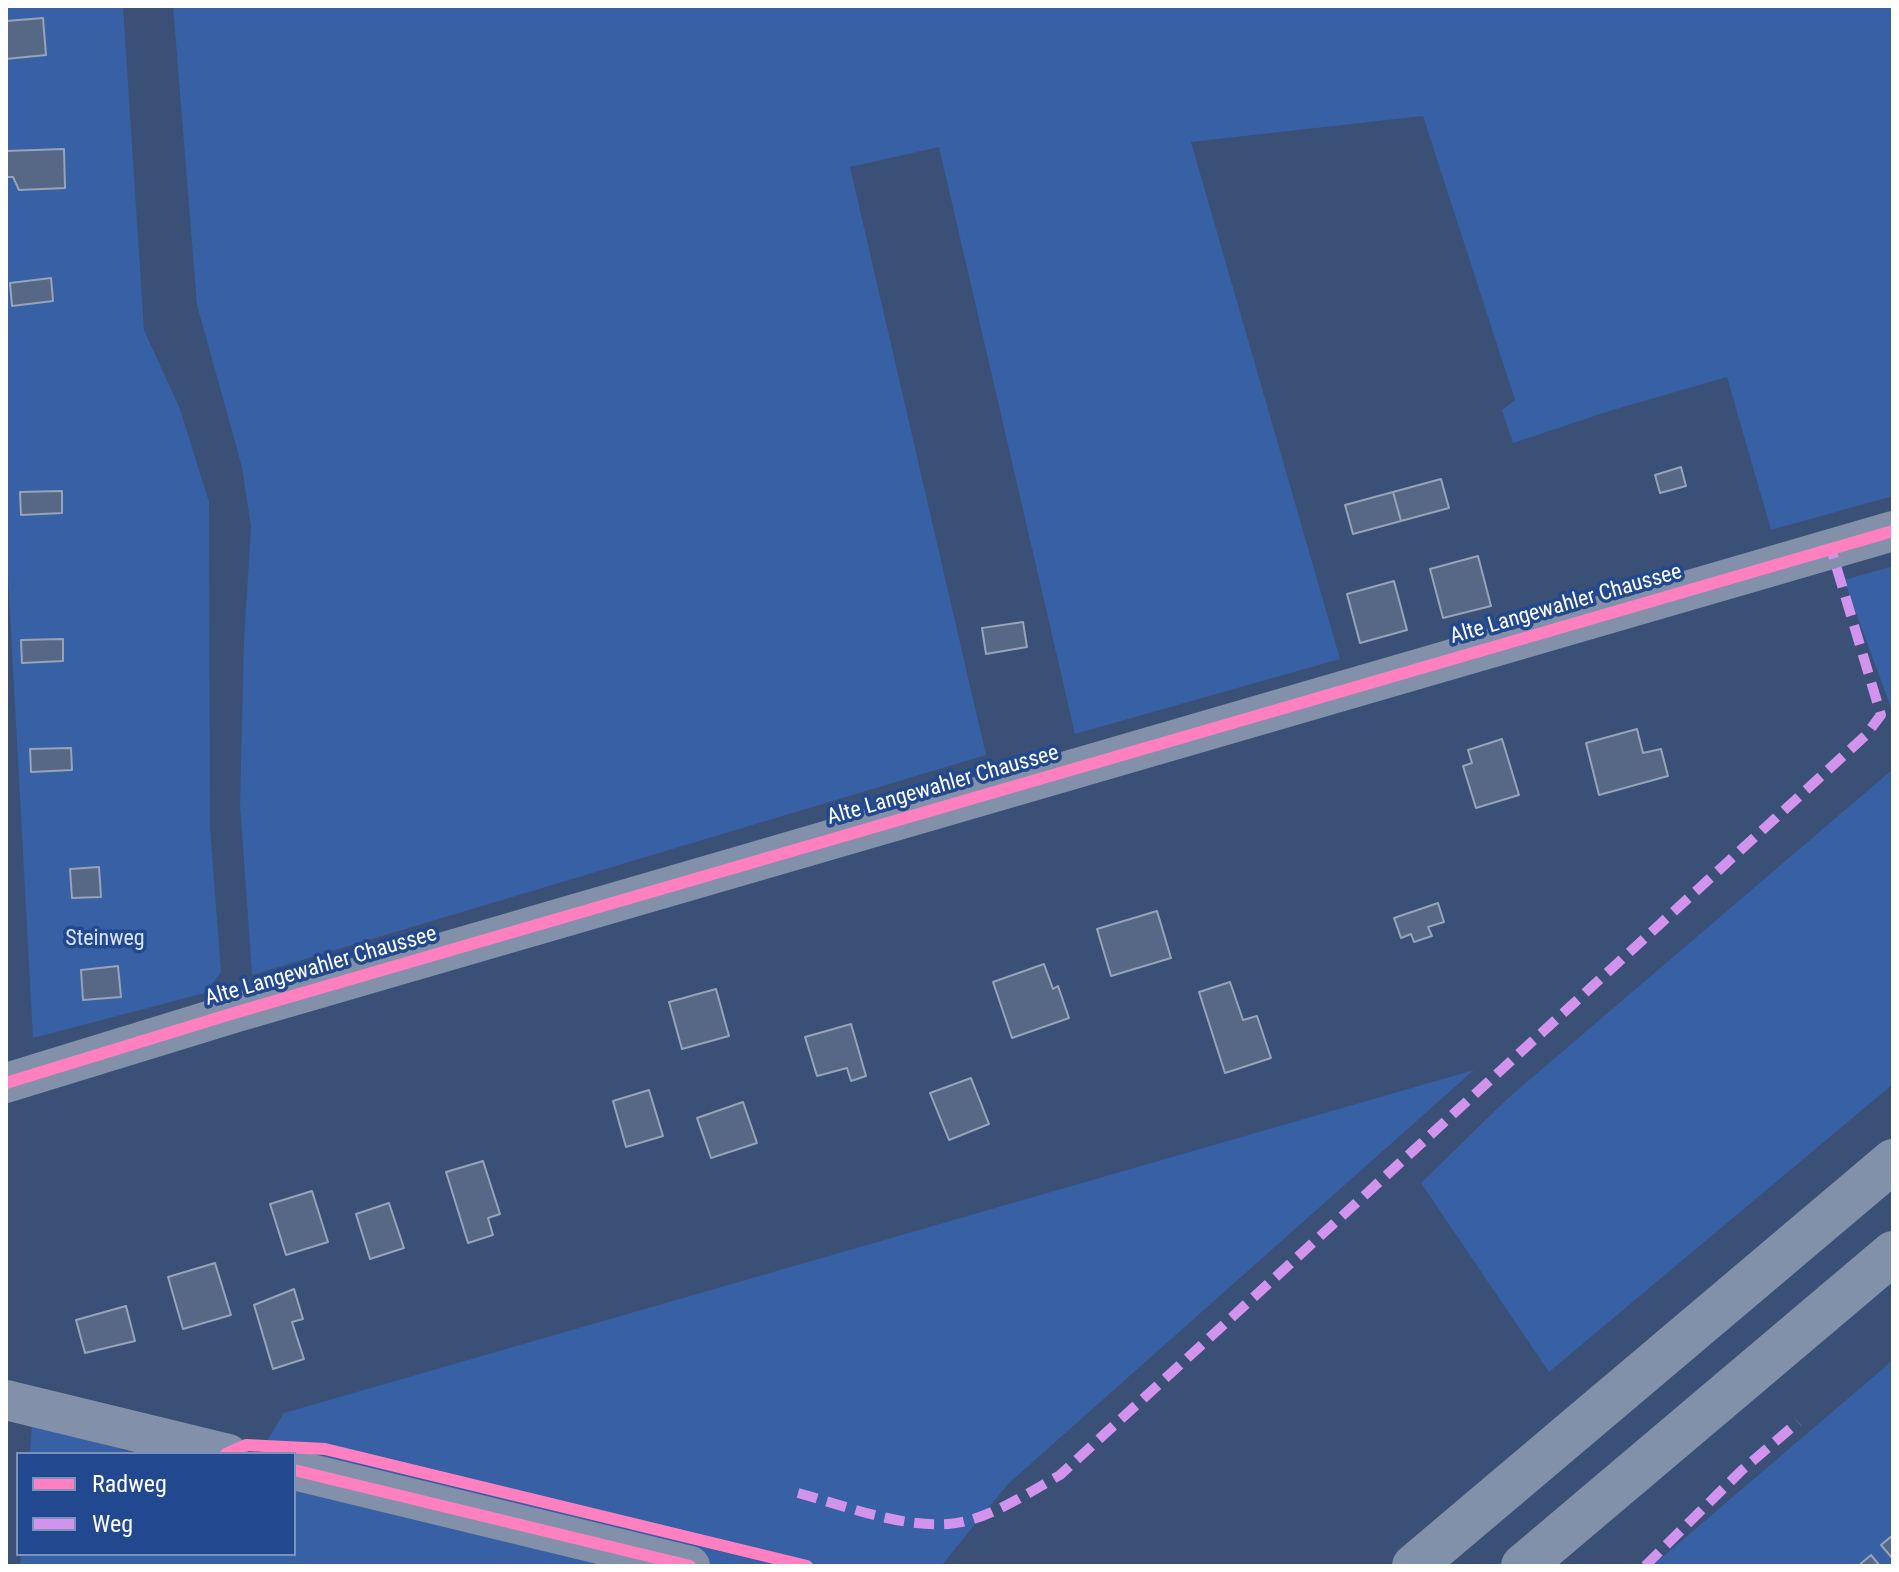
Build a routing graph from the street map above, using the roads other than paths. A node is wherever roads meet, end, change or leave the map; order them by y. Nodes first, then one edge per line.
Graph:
1 (1893, 531) edge
2 (6, 1083) edge
3 (1893, 1161) edge
4 (1893, 1253) edge
5 (6, 1400) edge
6 (220, 1452) edge
7 (296, 1470) edge
8 (690, 1566) edge
9 (1414, 1566) edge
10 (1523, 1566) edge

1 - 2 street, Alte Langewahler Chaussee
3 - 9 highway
4 - 10 highway
5 - 6 street
7 - 8 street

